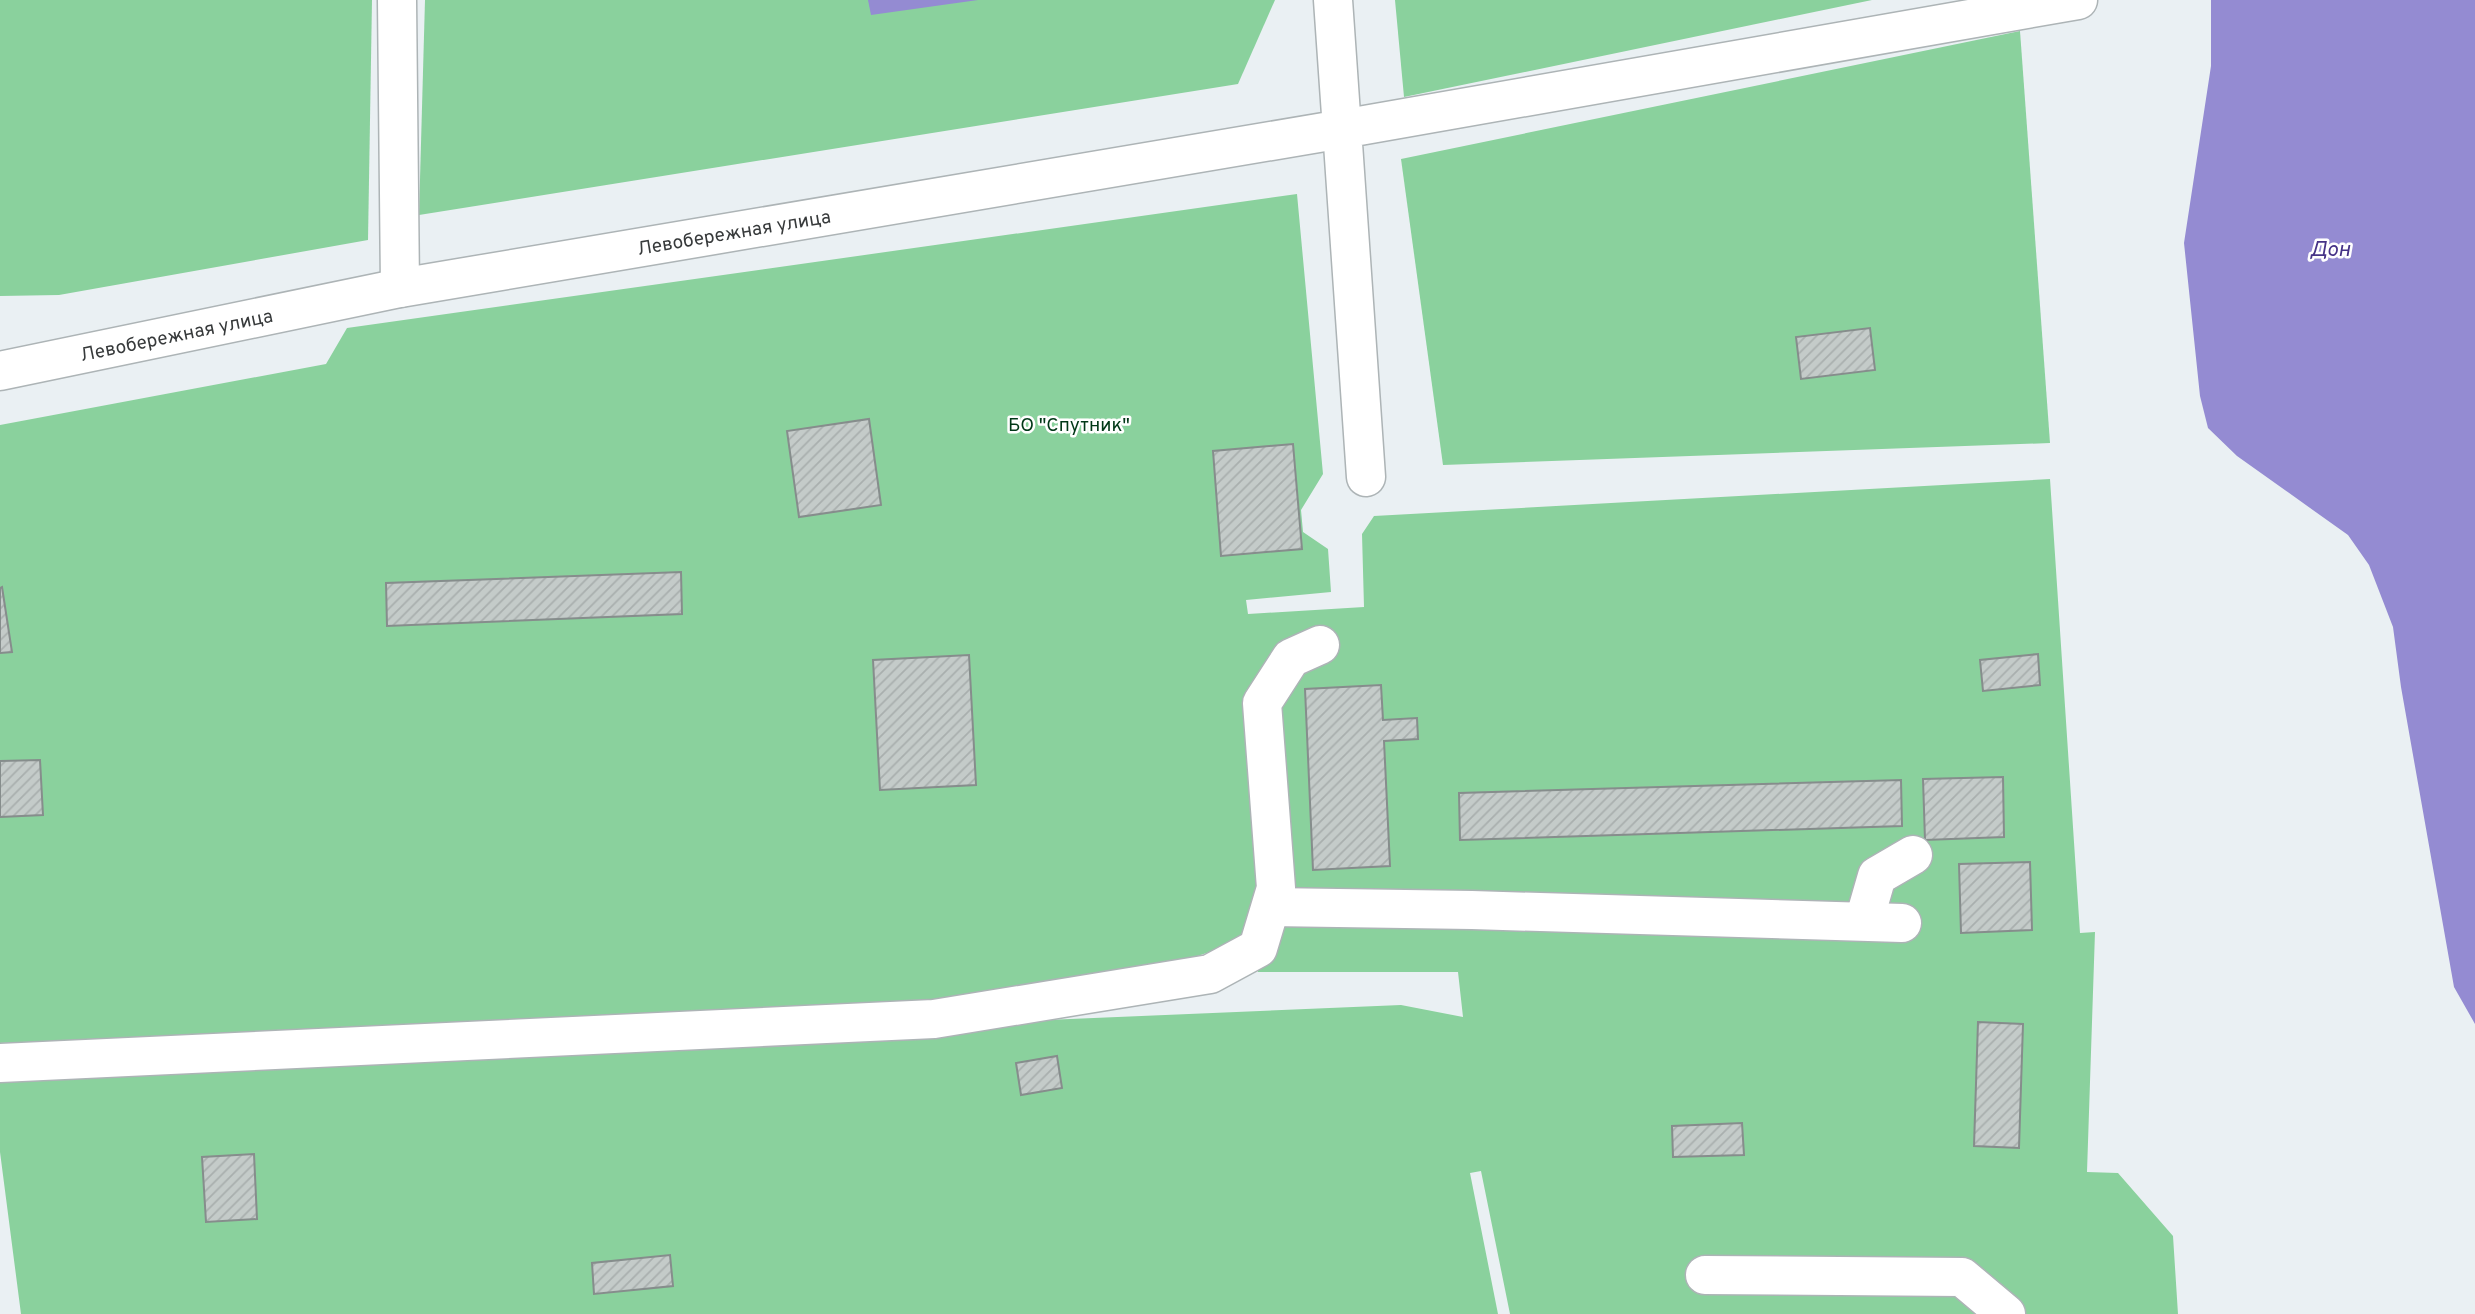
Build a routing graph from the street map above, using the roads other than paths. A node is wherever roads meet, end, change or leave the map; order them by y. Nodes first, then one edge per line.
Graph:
1 (397, 0) edge
2 (1333, 0) edge
3 (2078, 0) edge
4 (1342, 129) junction
5 (400, 288) junction
6 (0, 371) edge
7 (1366, 477) dead end
8 (1320, 645) dead end
9 (1913, 855) dead end
10 (1270, 907) junction
11 (1864, 921) junction
12 (1902, 923) dead end
13 (0, 1063) edge
14 (1705, 1275) dead end
15 (2006, 1314) edge

1 - 5 street
2 - 4 street
3 - 4 street, Левобережная улица
4 - 5 street, Левобережная улица
4 - 7 street
5 - 6 street, Левобережная улица
8 - 10 street
9 - 11 street
10 - 11 street
10 - 13 street
11 - 12 street
14 - 15 street

